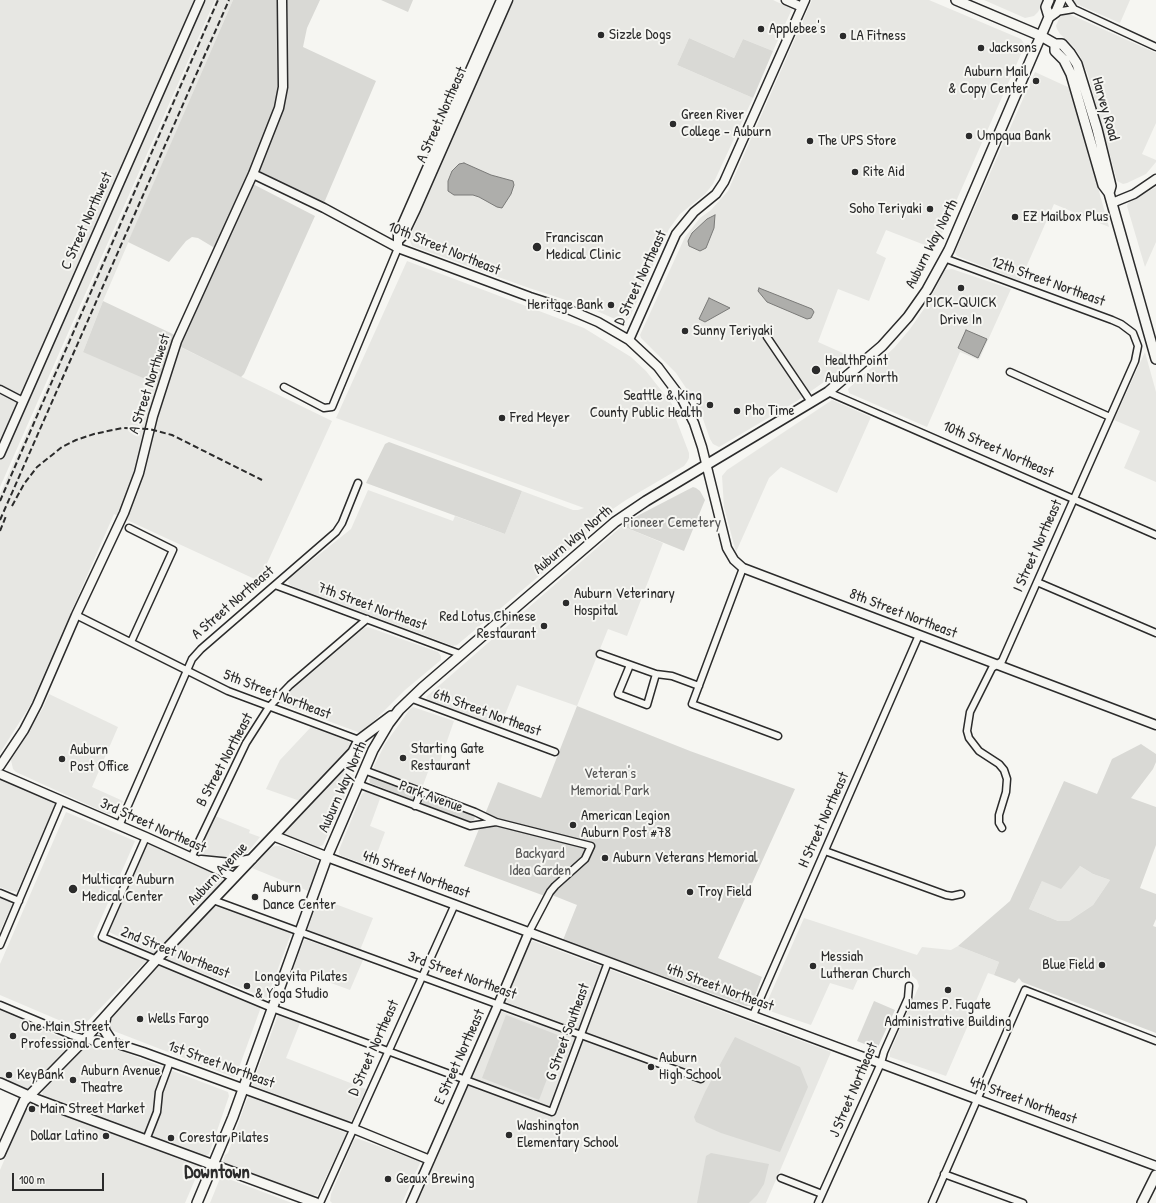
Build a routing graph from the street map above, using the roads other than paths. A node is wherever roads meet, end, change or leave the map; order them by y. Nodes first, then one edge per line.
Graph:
1 (200, 0) edge
2 (282, 0) edge
3 (501, 0) edge
4 (508, 0) edge
5 (786, 0) edge
6 (956, 0) edge
7 (1050, 0) edge
8 (1061, 0) edge
9 (1068, 0) edge
10 (804, 3) edge
11 (1074, 9) junction
12 (1052, 14) junction
13 (1041, 36) junction
14 (1055, 44) junction
15 (1156, 47) edge
16 (1080, 106) junction
17 (1097, 129) junction
18 (253, 174) junction
19 (1156, 179) edge
20 (1109, 193) junction
21 (1112, 203) junction
22 (399, 244) junction
23 (944, 258) junction
24 (767, 337) dead end
25 (1153, 337) edge
26 (1136, 339) joint
27 (629, 340) junction
28 (1156, 359) edge
29 (1010, 372) dead end
30 (284, 387) dead end
31 (0, 389) edge
32 (828, 392) junction
33 (23, 401) junction
34 (811, 402) junction
35 (1110, 416) junction
36 (0, 454) edge
37 (707, 466) junction
38 (358, 483) dead end
39 (1074, 499) junction
40 (129, 528) dead end
41 (1156, 535) edge
42 (743, 568) junction
43 (1037, 582) junction
44 (275, 585) junction
45 (76, 615) junction
46 (366, 619) junction
47 (1156, 633) edge
48 (920, 635) junction
49 (131, 642) junction
50 (460, 654) junction
51 (600, 654) dead end
52 (630, 665) junction
53 (997, 665) junction
54 (187, 671) junction
55 (656, 674) junction
56 (700, 686) junction
57 (410, 698) junction
58 (269, 707) junction
59 (399, 710) junction
60 (1156, 726) edge
61 (778, 736) dead end
62 (359, 740) junction
63 (555, 752) dead end
64 (0, 766) edge
65 (364, 770) junction
66 (0, 774) edge
67 (358, 784) junction
68 (421, 792) junction
69 (61, 802) junction
70 (415, 806) junction
71 (496, 822) junction
72 (119, 826) junction
73 (1002, 828) dead end
74 (274, 836) junction
75 (146, 837) junction
76 (591, 846) joint
77 (825, 851) junction
78 (328, 857) junction
79 (191, 858) junction
80 (252, 859) junction
81 (234, 878) junction
82 (0, 893) edge
83 (961, 894) dead end
84 (213, 900) junction
85 (19, 901) junction
86 (455, 904) junction
87 (300, 932) junction
88 (529, 932) junction
89 (0, 946) edge
90 (156, 960) junction
91 (608, 962) junction
92 (421, 976) junction
93 (909, 986) dead end
94 (0, 1005) edge
95 (498, 1005) junction
96 (272, 1008) junction
97 (752, 1015) junction
98 (106, 1016) junction
99 (580, 1035) junction
100 (85, 1039) junction
101 (1156, 1041) edge
102 (113, 1043) junction
103 (388, 1051) junction
104 (170, 1062) junction
105 (881, 1063) junction
106 (701, 1079) dead end
107 (464, 1080) junction
108 (0, 1083) edge
109 (243, 1088) junction
110 (29, 1096) junction
111 (978, 1099) junction
112 (552, 1112) joint
113 (354, 1129) junction
114 (146, 1140) junction
115 (0, 1154) edge
116 (430, 1160) junction
117 (214, 1166) junction
118 (1156, 1166) edge
119 (944, 1174) junction
120 (1156, 1175) edge
121 (782, 1178) dead end
122 (822, 1194) junction
123 (197, 1203) edge
124 (316, 1203) edge
125 (320, 1203) edge
126 (411, 1203) edge
127 (818, 1203) edge
128 (932, 1203) edge
129 (1024, 1203) edge
130 (1142, 1203) edge

1 - 33 street, C Street Northwest
2 - 18 street, A Street Northwest
3 - 22 street, A Street Northeast
4 - 22 street, A Street Northeast
5 - 10 street
6 - 13 main road, Harvey Road
7 - 12 main road, Auburn Way North
8 - 12 main road, Auburn Way North
9 - 11 street
10 - 27 street, D Street Northeast
11 - 12 street
11 - 15 street
12 - 13 main road, Auburn Way North
13 - 14 main road, Harvey Road
13 - 23 main road, Auburn Way North
14 - 16 main road, Harvey Road
14 - 17 main road, Harvey Road
16 - 17 main road
16 - 20 main road, Harvey Road
17 - 20 main road, Harvey Road
18 - 22 street, 10th Street Northeast
18 - 45 street, A Street Northwest
19 - 21 street
20 - 21 main road, Harvey Road
21 - 25 main road, Harvey Road
22 - 27 street, 10th Street Northeast
22 - 30 street, A Street Northeast
23 - 26 street, 12th Street Northeast
23 - 32 main road, Auburn Way North
24 - 34 street
25 - 28 main road, Harvey Road
26 - 35 street, I Street Northeast
27 - 37 street, 10th Street Northeast
29 - 35 street
31 - 33 street
32 - 34 main road, Auburn Way North
32 - 39 street, 10th Street Northeast
33 - 36 street, C Street Northwest
34 - 37 main road, Auburn Way North
35 - 39 street, I Street Northeast
37 - 42 street, 8th Street Northeast
37 - 50 main road, Auburn Way North
38 - 44 street, A Street Northeast
39 - 41 street, 10th Street Northeast
39 - 43 street, I Street Northeast
40 - 49 street
42 - 48 street, 8th Street Northeast
42 - 56 street
43 - 47 street
43 - 53 street, I Street Northeast
44 - 46 street, 7th Street Northeast
44 - 54 street, A Street Northeast
45 - 49 street, 5th Street Northeast
45 - 64 street, A Street Northwest
46 - 50 street, 7th Street Northeast
46 - 58 street, B Street Northeast
48 - 53 street, 8th Street Northeast
48 - 77 street, H Street Northeast
49 - 54 street, 5th Street Northeast
50 - 57 main road, Auburn Way North
51 - 52 street
52 - 55 street
52 - 55 street
53 - 60 street, 8th Street Northeast
53 - 73 street, I Street Northeast
54 - 58 street, 5th Street Northeast
54 - 72 street, A Street Northeast
55 - 56 street
56 - 61 street
57 - 59 main road, Auburn Way North
57 - 63 street, 6th Street Northeast
58 - 62 street, 5th Street Northeast
58 - 79 street, B Street Northeast
59 - 62 main road
59 - 65 main road, Auburn Way North
62 - 74 main road, Auburn Avenue
65 - 67 main road, Auburn Way North
65 - 68 street, Park Avenue
66 - 69 street, 3rd Street Northeast
67 - 70 street, Park Avenue
67 - 78 main road, Auburn Way North
68 - 70 street
68 - 71 street, Park Avenue
69 - 72 street, 3rd Street Northeast
69 - 85 street
70 - 71 street, Park Avenue
71 - 76 street, Park Avenue
72 - 75 street, 3rd Street Northeast
74 - 78 main road, 4th Street Northeast
74 - 80 main road, Auburn Avenue
75 - 79 street, 3rd Street Northeast
75 - 90 street, 2nd Street Northeast
76 - 88 street, E Street Northeast
77 - 83 street
77 - 97 street, H Street Northeast
78 - 86 street, 4th Street Northeast
78 - 87 main road, Auburn Way North
79 - 80 street
79 - 81 street, 3rd Street Northeast
80 - 81 main road, Auburn Avenue
81 - 84 main road, Auburn Avenue
82 - 85 street
84 - 87 street, 3rd Street Northeast
84 - 90 main road, Auburn Avenue
85 - 89 street
86 - 88 street, 4th Street Northeast
86 - 92 street, D Street Northeast
87 - 92 street, 3rd Street Northeast
87 - 96 main road, Auburn Way North
88 - 91 street, 4th Street Northeast
88 - 95 street, E Street Northeast
90 - 96 street, 2nd Street Northeast
90 - 98 main road, Auburn Avenue
91 - 97 street, 4th Street Northeast
91 - 99 street, G Street Southeast
92 - 95 street, 3rd Street Northeast
92 - 103 street, D Street Northeast
93 - 105 street, J Street Northeast
94 - 100 street, 1st Street Northeast
95 - 99 street, 3rd Street Northeast
95 - 107 street, E Street Northeast
96 - 103 street, 2nd Street Northeast
96 - 109 main road, Auburn Way North
97 - 105 street, 4th Street Northeast
98 - 100 main road, Auburn Avenue
98 - 102 main road
99 - 106 street, 3rd Street Northeast
99 - 112 street, G Street Southeast
100 - 102 street, 1st Street Northeast
100 - 110 main road, Auburn Avenue
101 - 111 street
102 - 104 street, 1st Street Northeast
103 - 107 street, 2nd Street Northeast
103 - 113 street, D Street Northeast
104 - 109 street, 1st Street Northeast
104 - 114 street
105 - 111 street, 4th Street Northeast
105 - 122 street, J Street Northeast
107 - 112 street, 2nd Street Northeast
107 - 116 street, E Street Northeast
108 - 110 main road
109 - 113 street, 1st Street Northeast
109 - 117 main road, Auburn Way North
110 - 114 main road
110 - 115 main road, Auburn Avenue
111 - 118 street, 4th Street Northeast
111 - 119 street
113 - 116 street, 1st Street Northeast
113 - 125 street, D Street Northeast
114 - 117 main road
116 - 126 street, E Street Northeast
117 - 123 main road, Auburn Way North
117 - 124 main road
119 - 128 street
119 - 129 street
120 - 130 main road
121 - 122 street
122 - 127 street, J Street Northeast

